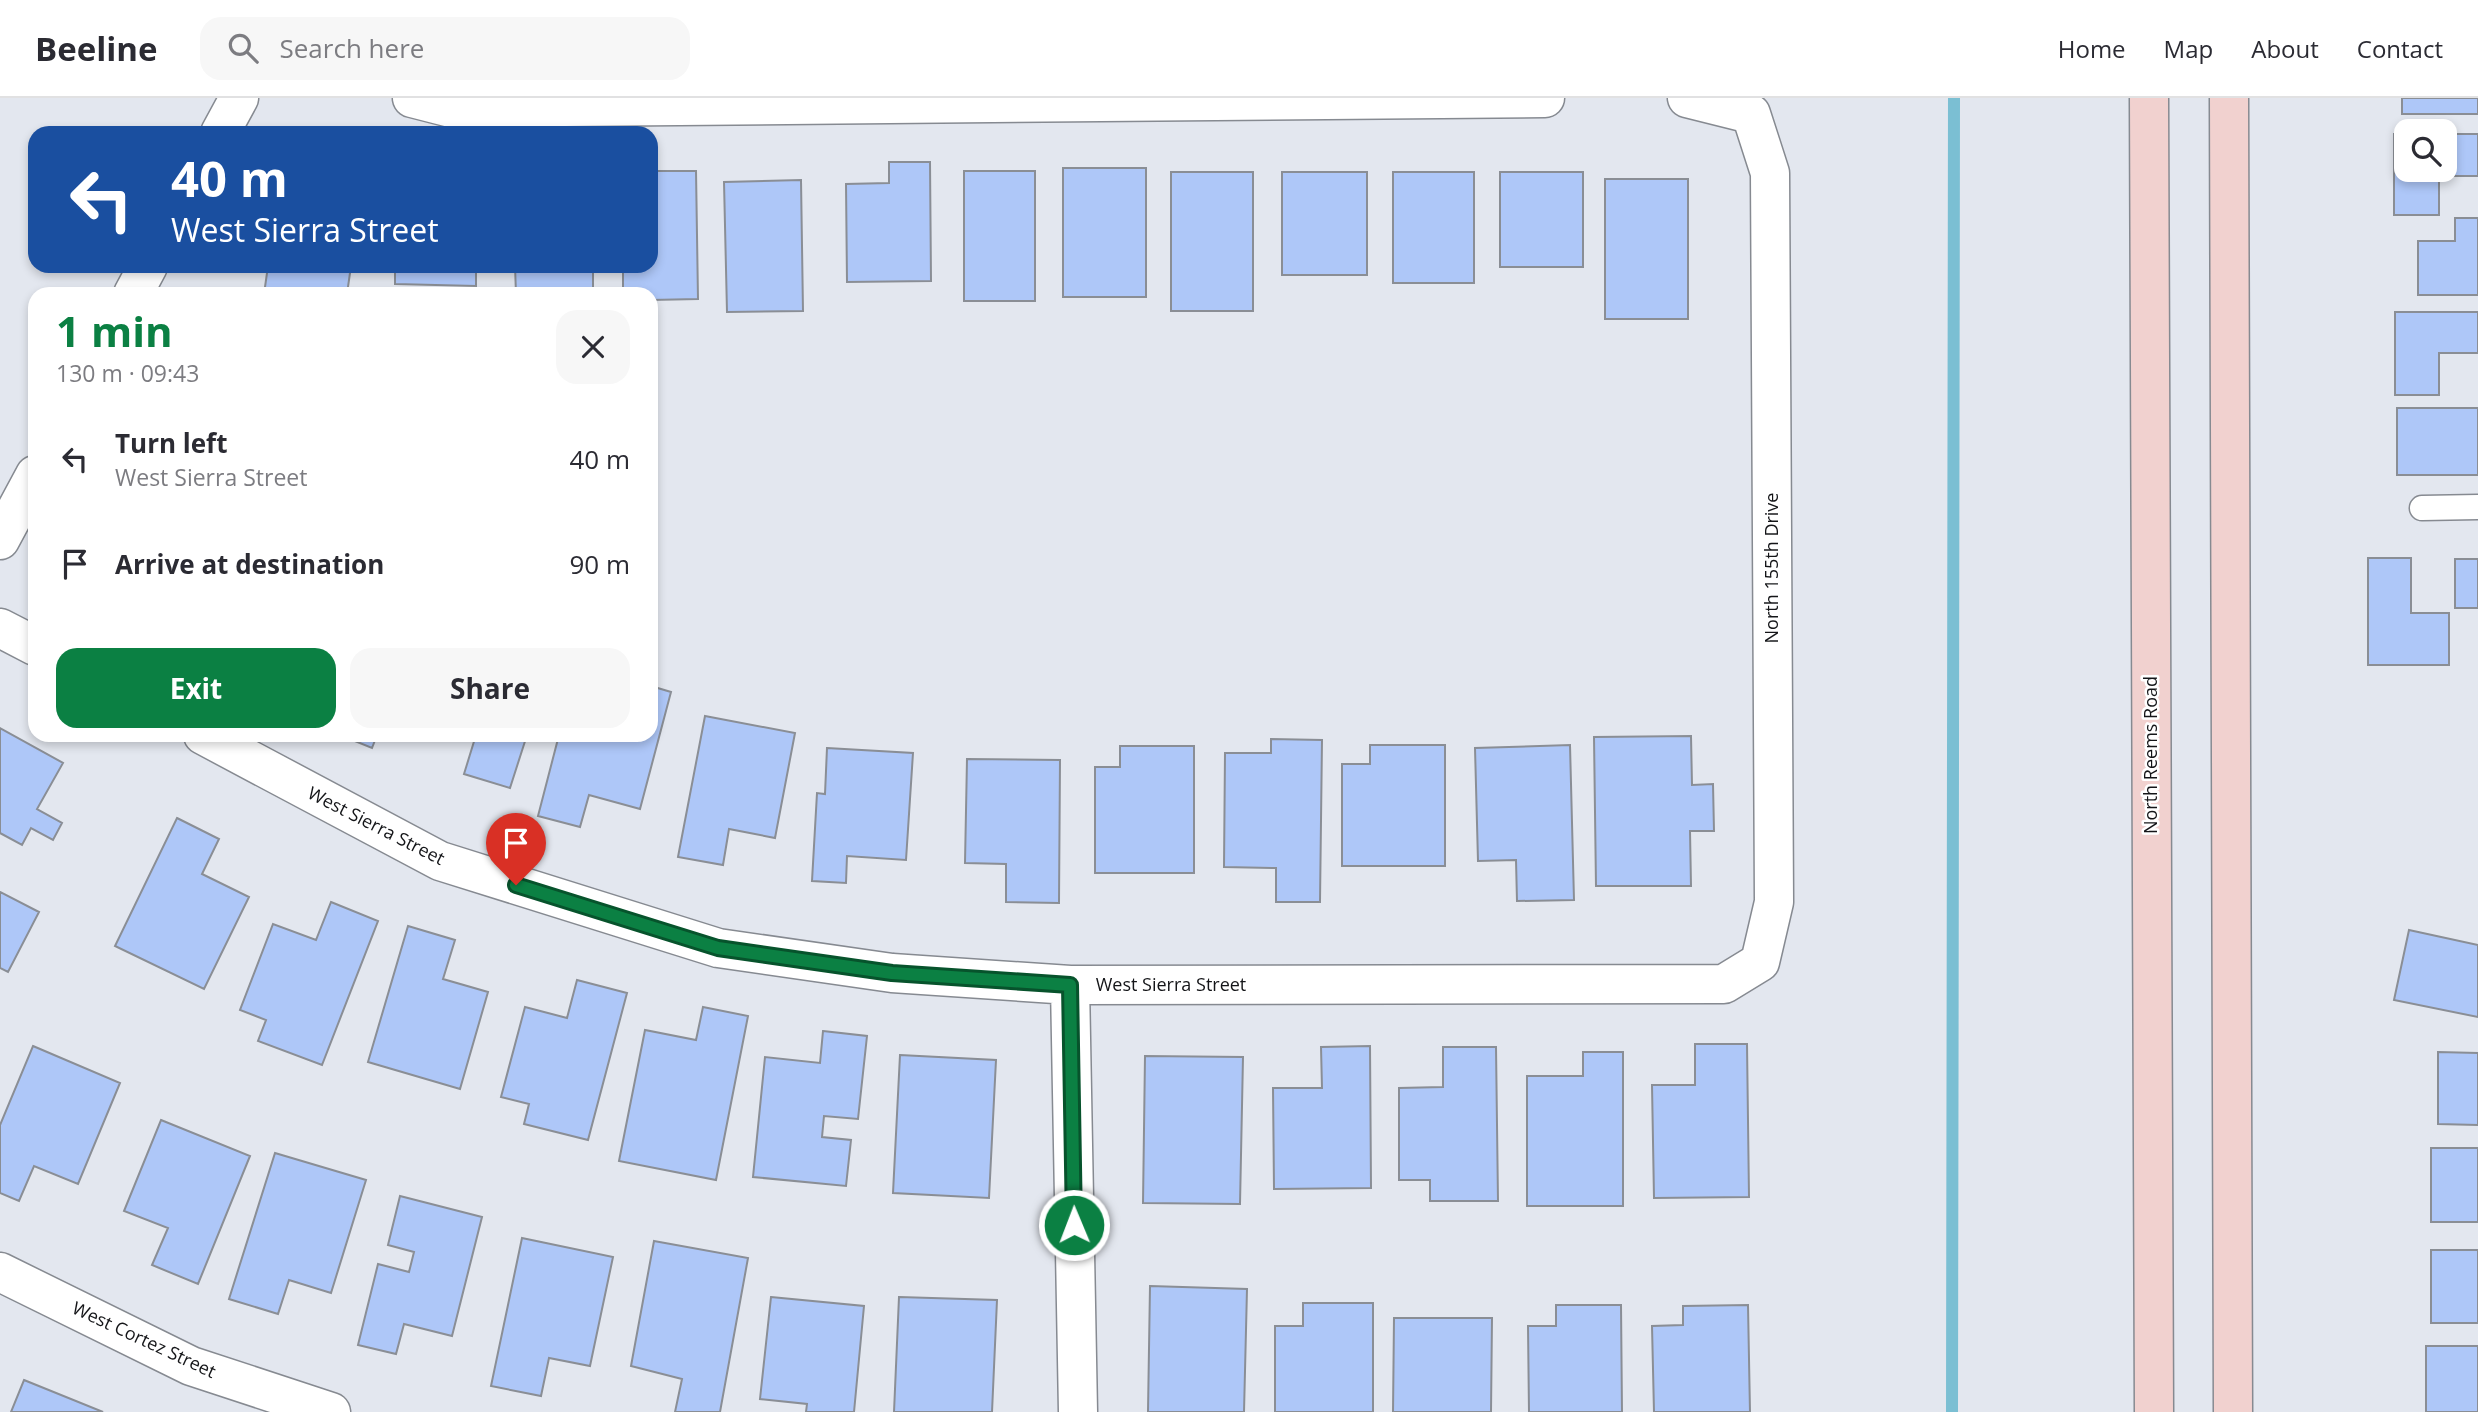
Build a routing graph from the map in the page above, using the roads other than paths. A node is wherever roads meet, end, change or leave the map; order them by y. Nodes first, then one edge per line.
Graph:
1 (239, 98) edge
2 (412, 98) edge
3 (1545, 98) edge
4 (1687, 98) edge
5 (2149, 98) edge
6 (2229, 98) edge
7 (224, 126) edge
8 (28, 488) edge
9 (2478, 507) edge
10 (2422, 508) dead end
11 (0, 540) edge
12 (0, 628) edge
13 (28, 642) edge
14 (216, 742) edge
15 (1760, 962) joint
16 (1070, 985) junction
17 (0, 1272) edge
18 (331, 1412) edge
19 (1078, 1412) edge
20 (2154, 1412) edge
21 (2233, 1412) edge

1 - 7 street
2 - 3 street
4 - 15 street, North 155th Drive
5 - 20 main road, North Reems Road
6 - 21 main road
8 - 11 street
9 - 10 lane
12 - 13 street
14 - 16 street, West Sierra Street
15 - 16 street, West Sierra Street
16 - 19 street
17 - 18 street, West Cortez Street

